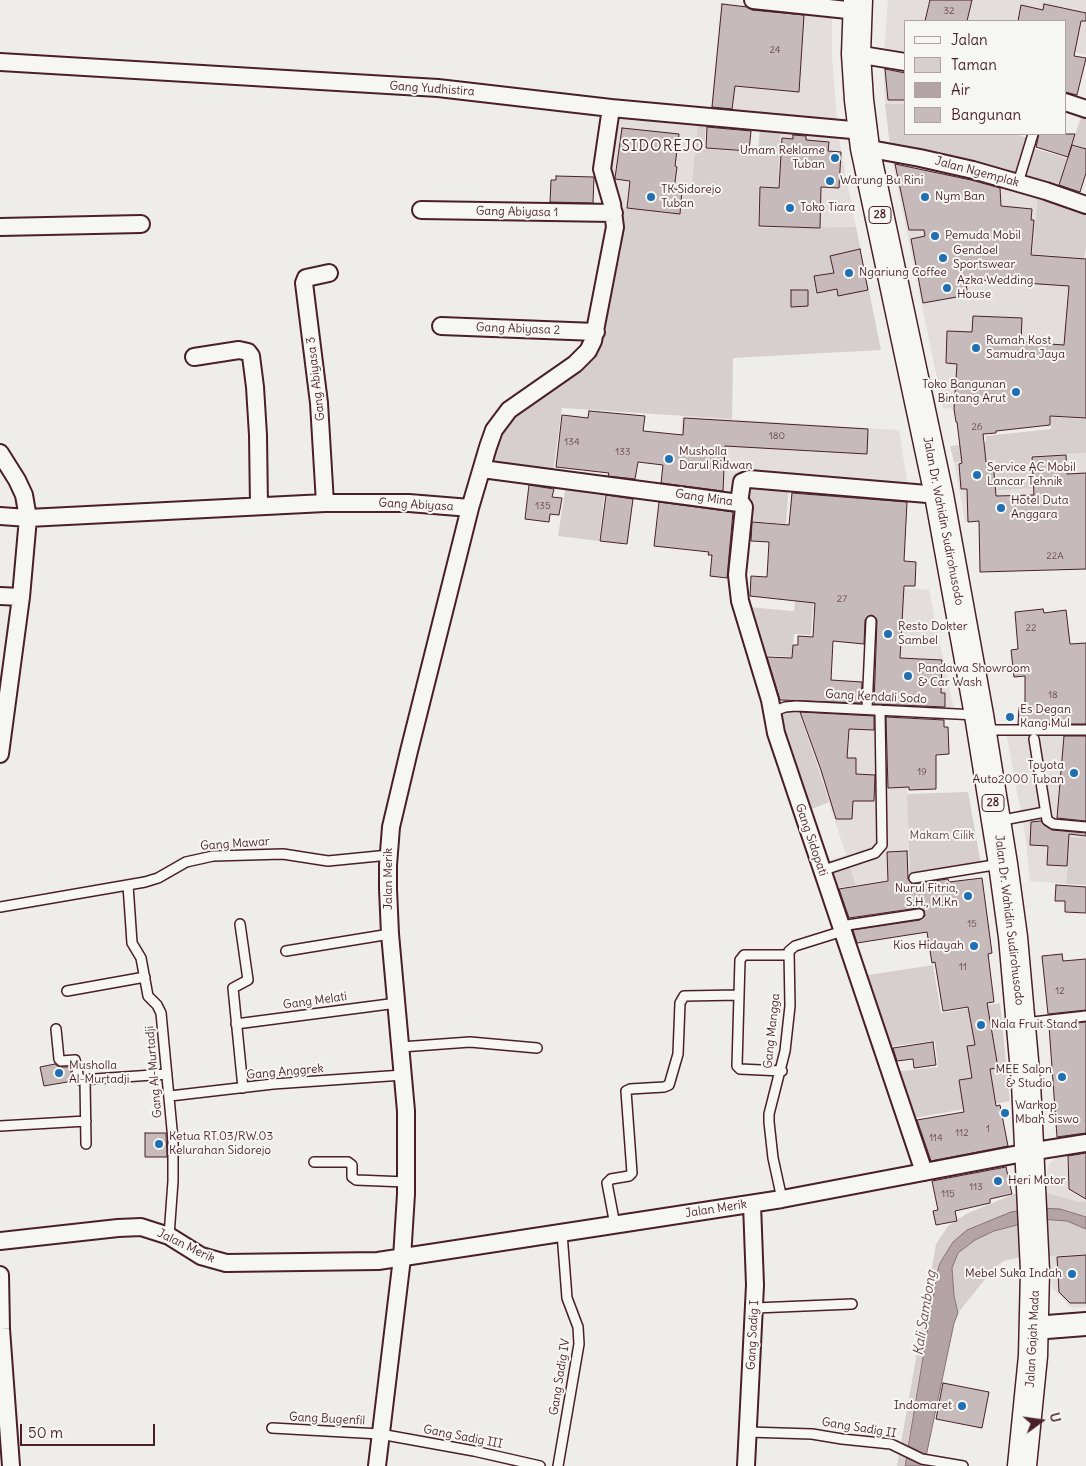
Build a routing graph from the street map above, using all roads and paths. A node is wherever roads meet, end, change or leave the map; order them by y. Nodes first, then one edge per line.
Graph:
1 (753, 0) edge
2 (858, 5) edge
3 (856, 54) junction
4 (0, 62) edge
5 (904, 62) edge
6 (1066, 102) edge
7 (611, 108) junction
8 (1086, 109) edge
9 (1033, 135) edge
10 (864, 139) junction
11 (1018, 183) junction
12 (1086, 205) edge
13 (421, 210) dead end
14 (614, 213) junction
15 (141, 224) dead end
16 (0, 228) edge
17 (329, 273) dead end
18 (441, 326) dead end
19 (596, 332) junction
20 (194, 357) dead end
21 (0, 453) edge
22 (482, 469) junction
23 (939, 495) junction
24 (739, 503) junction
25 (325, 504) junction
26 (259, 506) junction
27 (470, 508) junction
28 (0, 516) edge
29 (28, 518) junction
30 (0, 596) edge
31 (21, 597) junction
32 (871, 621) dead end
33 (867, 710) junction
34 (880, 710) junction
35 (772, 712) junction
36 (980, 722) junction
37 (1086, 730) edge
38 (1034, 739) dead end
39 (0, 754) edge
40 (1045, 812) junction
41 (996, 822) junction
42 (1086, 827) edge
43 (388, 855) junction
44 (1003, 864) junction
45 (821, 871) junction
46 (914, 878) dead end
47 (128, 885) junction
48 (0, 907) edge
49 (919, 914) dead end
50 (240, 924) dead end
51 (842, 928) junction
52 (390, 934) junction
53 (286, 950) dead end
54 (788, 955) junction
55 (145, 977) junction
56 (67, 991) dead end
57 (739, 995) junction
58 (397, 1003) junction
59 (1086, 1016) edge
60 (1022, 1023) junction
61 (236, 1024) junction
62 (56, 1029) dead end
63 (401, 1047) junction
64 (537, 1048) dead end
65 (782, 1071) junction
66 (167, 1074) junction
67 (403, 1075) junction
68 (85, 1080) junction
69 (243, 1088) junction
70 (170, 1096) junction
71 (86, 1121) junction
72 (0, 1126) edge
73 (1086, 1143) edge
74 (86, 1144) dead end
75 (1029, 1152) junction
76 (314, 1162) dead end
77 (924, 1172) junction
78 (406, 1182) junction
79 (782, 1199) junction
80 (752, 1204) junction
81 (615, 1225) junction
82 (562, 1233) junction
83 (169, 1236) junction
84 (0, 1241) edge
85 (402, 1258) junction
86 (1035, 1271) joint
87 (0, 1276) edge
88 (852, 1304) dead end
89 (755, 1308) junction
90 (1086, 1324) edge
91 (1034, 1328) junction
92 (272, 1428) dead end
93 (748, 1432) junction
94 (380, 1434) junction
95 (11, 1466) edge
96 (377, 1466) edge
97 (540, 1466) edge
98 (558, 1466) edge
99 (746, 1466) edge
100 (963, 1466) edge
101 (1022, 1466) edge

1 - 2 street
2 - 3 highway, Jalan Dr. Wahidin Sudirohusodo / 28
3 - 5 street
3 - 10 highway, Jalan Dr. Wahidin Sudirohusodo / 28
4 - 7 street, Gang Yudhistira
6 - 8 street
7 - 10 street, Gang Yudhistira
7 - 14 street, Gang Abiyasa
9 - 11 lane
10 - 11 street, Jalan Ngemplak
10 - 23 highway, Jalan Dr. Wahidin Sudirohusodo / 28
11 - 12 street, Jalan Ngemplak
13 - 14 street, Gang Abiyasa 1
14 - 19 street, Gang Abiyasa
15 - 16 street
17 - 25 street, Gang Abiyasa 3
18 - 19 street, Gang Abiyasa 2
19 - 22 street, Gang Abiyasa
20 - 26 street
21 - 29 street
22 - 24 street, Gang Mina
22 - 27 street, Gang Abiyasa
23 - 24 street, Gang Mina
23 - 36 highway, Jalan Dr. Wahidin Sudirohusodo / 28
24 - 35 street, Gang Sidopati
25 - 26 street, Gang Abiyasa
25 - 27 street, Gang Abiyasa
26 - 29 street, Gang Abiyasa
27 - 43 street, Jalan Merik
28 - 29 street, Gang Abiyasa
29 - 31 street
30 - 31 street
31 - 39 street
32 - 33 lane
33 - 34 lane, Gang Kendali Sodo
33 - 35 lane, Gang Kendali Sodo
34 - 36 lane, Gang Kendali Sodo
34 - 45 lane
35 - 45 street, Gang Sidopati
36 - 37 lane, Gang Kendali Sodo
36 - 41 highway, Jalan Dr. Wahidin Sudirohusodo / 28
38 - 40 lane
40 - 41 lane
40 - 42 lane
41 - 44 highway, Jalan Dr. Wahidin Sudirohusodo / 28
43 - 47 lane, Gang Mawar
43 - 52 street, Jalan Merik
44 - 46 lane
44 - 60 highway, Jalan Dr. Wahidin Sudirohusodo / 28
45 - 51 street, Gang Sidopati
47 - 48 lane, Gang Mawar
47 - 55 lane, Gang Al-Murtadji
49 - 51 lane
50 - 61 lane
51 - 54 lane
51 - 77 street, Gang Sidopati
52 - 53 lane
52 - 58 street, Jalan Merik
54 - 57 lane
54 - 65 lane, Gang Mangga
55 - 56 lane
55 - 66 lane, Gang Al-Murtadji
57 - 65 lane
57 - 81 lane
58 - 61 lane, Gang Melati
58 - 63 street, Jalan Merik
59 - 60 lane
60 - 75 highway, Jalan Dr. Wahidin Sudirohusodo / 28
61 - 69 lane
62 - 68 lane
63 - 64 lane
63 - 67 street, Jalan Merik
65 - 79 lane, Gang Mangga
66 - 68 lane
66 - 70 lane, Gang Al-Murtadji
67 - 69 lane, Gang Anggrek
67 - 78 street, Jalan Merik
68 - 71 lane
69 - 70 lane, Gang Anggrek
70 - 83 lane, Gang Al-Murtadji
71 - 72 lane
71 - 74 lane
73 - 75 street, Jalan Merik
75 - 77 street, Jalan Merik
75 - 86 highway, Jalan Dr. Wahidin Sudirohusodo / 28
76 - 78 lane
77 - 79 street, Jalan Merik
78 - 85 street, Jalan Merik
79 - 80 street, Jalan Merik
80 - 81 street, Jalan Merik
80 - 89 street, Gang Sadig I
81 - 82 street, Jalan Merik
82 - 85 street, Jalan Merik
82 - 98 lane, Gang Sadig IV
83 - 84 street, Jalan Merik
83 - 85 street, Jalan Merik
85 - 94 street, Jalan Merik
86 - 91 highway, Jalan Gajah Mada / 28
87 - 95 street
88 - 89 lane
89 - 93 street, Gang Sadig I
90 - 91 street
91 - 101 highway, Jalan Gajah Mada / 28
92 - 94 lane, Gang Bugenfil
93 - 99 street, Gang Sadig I
93 - 100 lane, Gang Sadig II
94 - 96 street, Jalan Merik
94 - 97 lane, Gang Sadig III

